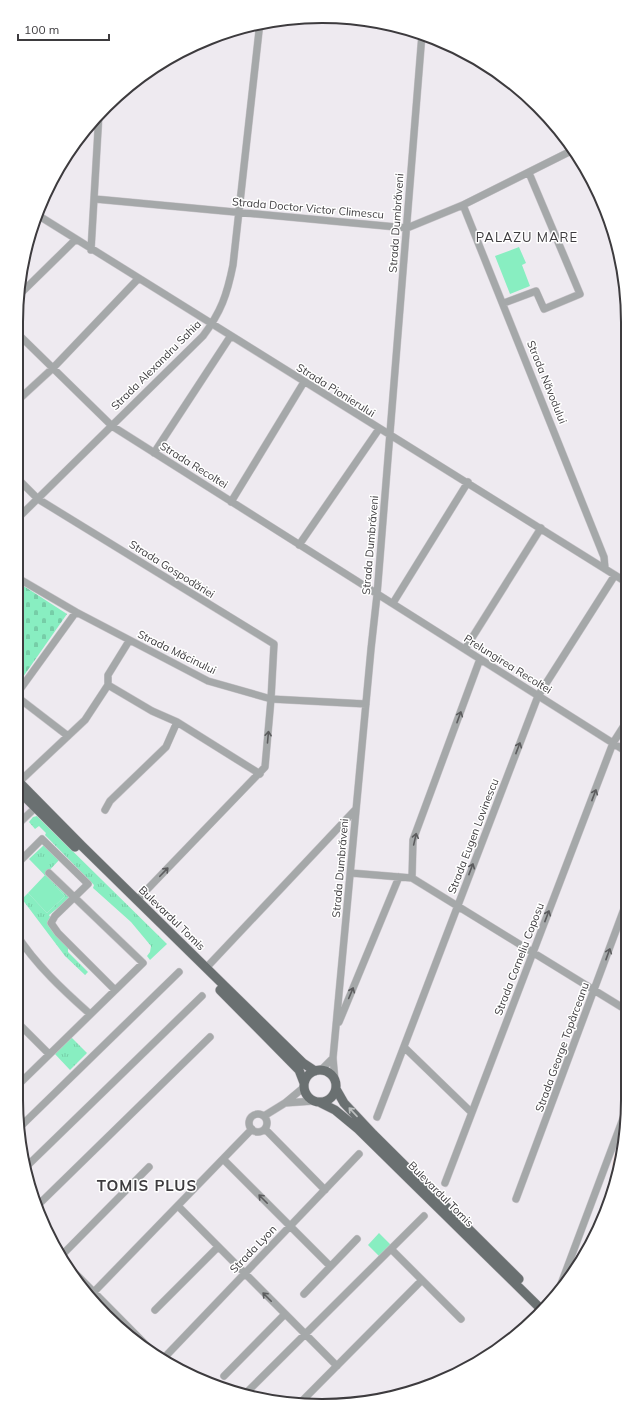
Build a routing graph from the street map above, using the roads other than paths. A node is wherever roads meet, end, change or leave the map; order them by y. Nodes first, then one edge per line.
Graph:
1 (259, 30) edge
2 (422, 40) edge
3 (99, 123) edge
4 (568, 152) edge
5 (529, 173) junction
6 (95, 199) junction
7 (464, 204) junction
8 (240, 212) junction
9 (42, 218) edge
10 (407, 228) junction
11 (75, 240) junction
12 (91, 250) junction
13 (138, 279) junction
14 (26, 288) edge
15 (504, 303) junction
16 (212, 325) junction
17 (230, 337) junction
18 (23, 339) edge
19 (53, 368) junction
20 (304, 382) junction
21 (23, 396) edge
22 (112, 426) junction
23 (379, 429) junction
24 (390, 436) junction
25 (154, 453) junction
26 (468, 482) junction
27 (23, 484) edge
28 (38, 498) junction
29 (231, 502) junction
30 (23, 513) edge
31 (541, 528) junction
32 (299, 545) junction
33 (605, 568) junction
34 (615, 575) junction
35 (621, 579) edge
36 (23, 581) edge
37 (378, 595) junction
38 (393, 603) junction
39 (76, 612) junction
40 (129, 641) junction
41 (465, 649) junction
42 (480, 659) junction
43 (23, 685) edge
44 (108, 685) junction
45 (538, 696) junction
46 (271, 699) junction
47 (23, 703) edge
48 (366, 704) junction
49 (177, 722) junction
50 (621, 730) edge
51 (68, 736) junction
52 (613, 743) junction
53 (621, 748) edge
54 (260, 774) junction
55 (23, 777) edge
56 (23, 789) edge
57 (23, 791) edge
58 (35, 808) junction
59 (356, 809) junction
60 (105, 810) dead end
61 (23, 819) edge
62 (23, 858) edge
63 (49, 873) dead end
64 (351, 873) junction
65 (400, 877) junction
66 (412, 878) junction
67 (74, 897) junction
68 (137, 900) junction
69 (458, 906) junction
70 (621, 918) edge
71 (24, 947) edge
72 (533, 952) junction
73 (206, 968) junction
74 (179, 972) dead end
75 (115, 990) junction
76 (595, 990) junction
77 (202, 996) dead end
78 (621, 1007) edge
79 (90, 1014) junction
80 (23, 1028) edge
81 (336, 1029) junction
82 (210, 1037) dead end
83 (404, 1047) junction
84 (49, 1054) junction
85 (334, 1058) junction
86 (318, 1070) junction
87 (23, 1080) edge
88 (304, 1085) junction
89 (335, 1085) junction
90 (317, 1102) junction
91 (285, 1103) junction
92 (471, 1112) junction
93 (264, 1116) junction
94 (377, 1117) dead end
95 (24, 1123) edge
96 (265, 1129) junction
97 (619, 1129) edge
98 (252, 1130) junction
99 (359, 1154) dead end
100 (223, 1159) junction
101 (30, 1163) edge
102 (149, 1167) dead end
103 (445, 1183) dead end
104 (325, 1190) junction
105 (516, 1199) dead end
106 (41, 1202) edge
107 (178, 1206) junction
108 (424, 1216) dead end
109 (290, 1226) junction
110 (357, 1239) dead end
111 (218, 1247) junction
112 (391, 1249) junction
113 (65, 1252) edge
114 (330, 1266) junction
115 (245, 1274) junction
116 (564, 1275) edge
117 (422, 1280) junction
118 (93, 1293) edge
119 (304, 1294) dead end
120 (542, 1302) edge
121 (538, 1306) edge
122 (155, 1310) dead end
123 (285, 1314) junction
124 (461, 1319) dead end
125 (305, 1334) junction
126 (166, 1355) edge
127 (337, 1366) junction
128 (224, 1376) dead end
129 (249, 1390) edge
130 (305, 1398) edge

1 - 8 street, Strada Alexandru Sahia
2 - 10 street, Strada Dumbrăveni
3 - 6 street
4 - 5 street, Strada Doctor Victor Climescu
5 - 7 street, Strada Doctor Victor Climescu
5 - 15 street
6 - 8 street, Strada Doctor Victor Climescu
6 - 12 street
7 - 10 street, Strada Doctor Victor Climescu
7 - 15 street, Strada Năvodului
8 - 10 street, Strada Doctor Victor Climescu
8 - 16 street, Strada Alexandru Sahia
9 - 11 street, Strada Pionierului
10 - 24 street, Strada Dumbrăveni
11 - 12 street, Strada Pionierului
11 - 14 street
12 - 13 street, Strada Pionierului
13 - 16 street, Strada Pionierului
13 - 19 street
15 - 33 street, Strada Năvodului
16 - 17 street, Strada Pionierului
16 - 22 street, Strada Alexandru Sahia
17 - 20 street, Strada Pionierului
17 - 25 street
18 - 19 street, Strada Recoltei
19 - 21 street
19 - 22 street, Strada Recoltei
20 - 23 street, Strada Pionierului
20 - 29 street
22 - 25 street, Strada Recoltei
22 - 28 street, Strada Alexandru Sahia
23 - 24 street, Strada Pionierului
23 - 32 street
24 - 26 street, Strada Pionierului
24 - 37 street, Strada Dumbrăveni
25 - 29 street, Strada Recoltei
26 - 31 street, Strada Pionierului
26 - 38 street
27 - 28 street, Strada Gospodăriei
28 - 30 street, Strada Alexandru Sahia
28 - 46 street, Strada Gospodăriei
29 - 32 street, Strada Recoltei
31 - 33 street, Strada Pionierului
31 - 41 street
32 - 37 street, Strada Recoltei
33 - 34 street, Strada Pionierului
34 - 35 street, Strada Pionierului
34 - 45 street, Strada Eugen Lovinescu
36 - 39 street, Strada Măcinului
37 - 38 street, Prelungirea Recoltei
37 - 48 street, Strada Dumbrăveni
38 - 41 street, Prelungirea Recoltei
39 - 40 street, Strada Măcinului
39 - 43 street
40 - 44 street
40 - 46 street, Strada Măcinului
41 - 42 street, Prelungirea Recoltei
42 - 45 street, Prelungirea Recoltei
66 -> 42 street
44 - 49 street
44 - 51 street
45 - 52 street, Prelungirea Recoltei
69 -> 45 street, Strada Eugen Lovinescu
46 - 48 street, Strada Măcinului
54 -> 46 street
47 - 51 street
48 - 59 street, Strada Dumbrăveni
49 - 54 street
49 - 60 street
50 - 52 street, Strada Corneliu Coposu
51 - 55 street
52 - 53 street, Prelungirea Recoltei
72 -> 52 street, Strada Corneliu Coposu
68 -> 54 street
56 - 68 main road, Bulevardul Tomis
57 - 58 main road, Bulevardul Tomis
58 - 61 street
58 - 88 main road, Bulevardul Tomis
59 - 64 street, Strada Dumbrăveni
59 - 73 street
62 - 67 street
63 - 67 street
64 - 65 street
64 - 81 street, Strada Dumbrăveni
65 - 66 street
81 -> 65 street
66 - 69 street
67 - 75 street
67 - 75 street
68 - 73 main road, Bulevardul Tomis
69 - 72 street
69 - 83 street, Strada Eugen Lovinescu
76 -> 70 street, Strada George Topârceanu
71 - 79 street
72 - 76 street
72 - 92 street, Strada Corneliu Coposu
73 - 86 main road, Bulevardul Tomis
74 - 95 street
75 - 79 street
76 - 78 street
76 - 105 street, Strada George Topârceanu
77 - 101 street
79 - 84 street
80 - 84 street
81 - 85 street, Strada Dumbrăveni
82 - 106 street
83 - 92 street
83 - 94 street, Strada Eugen Lovinescu
84 - 87 street
85 - 86 street
85 - 89 street, Strada Dumbrăveni
86 - 88 main road
86 - 89 main road
88 - 90 main road
88 - 91 street
89 - 90 main road
120 -> 89 main road, Bulevardul Tomis
90 - 91 street
90 - 121 main road, Bulevardul Tomis
91 - 93 street
92 - 103 street, Strada Corneliu Coposu
93 - 96 street
93 - 98 street
96 - 98 street
96 - 104 street
97 - 116 street
98 - 100 street
99 - 104 street, Strada Lyon
100 - 107 street
109 -> 100 street
102 - 113 street
104 - 109 street, Strada Lyon
107 - 111 street
107 - 118 street
108 - 112 street
109 - 114 street
109 - 115 street, Strada Lyon
110 - 114 street
111 - 115 street
111 - 122 street
112 - 117 street
112 - 125 street
114 - 119 street
123 -> 115 street
115 - 126 street, Strada Lyon
117 - 124 street
117 - 127 street
123 - 125 street
123 - 128 street
125 - 127 street
125 - 129 street
127 - 130 street

